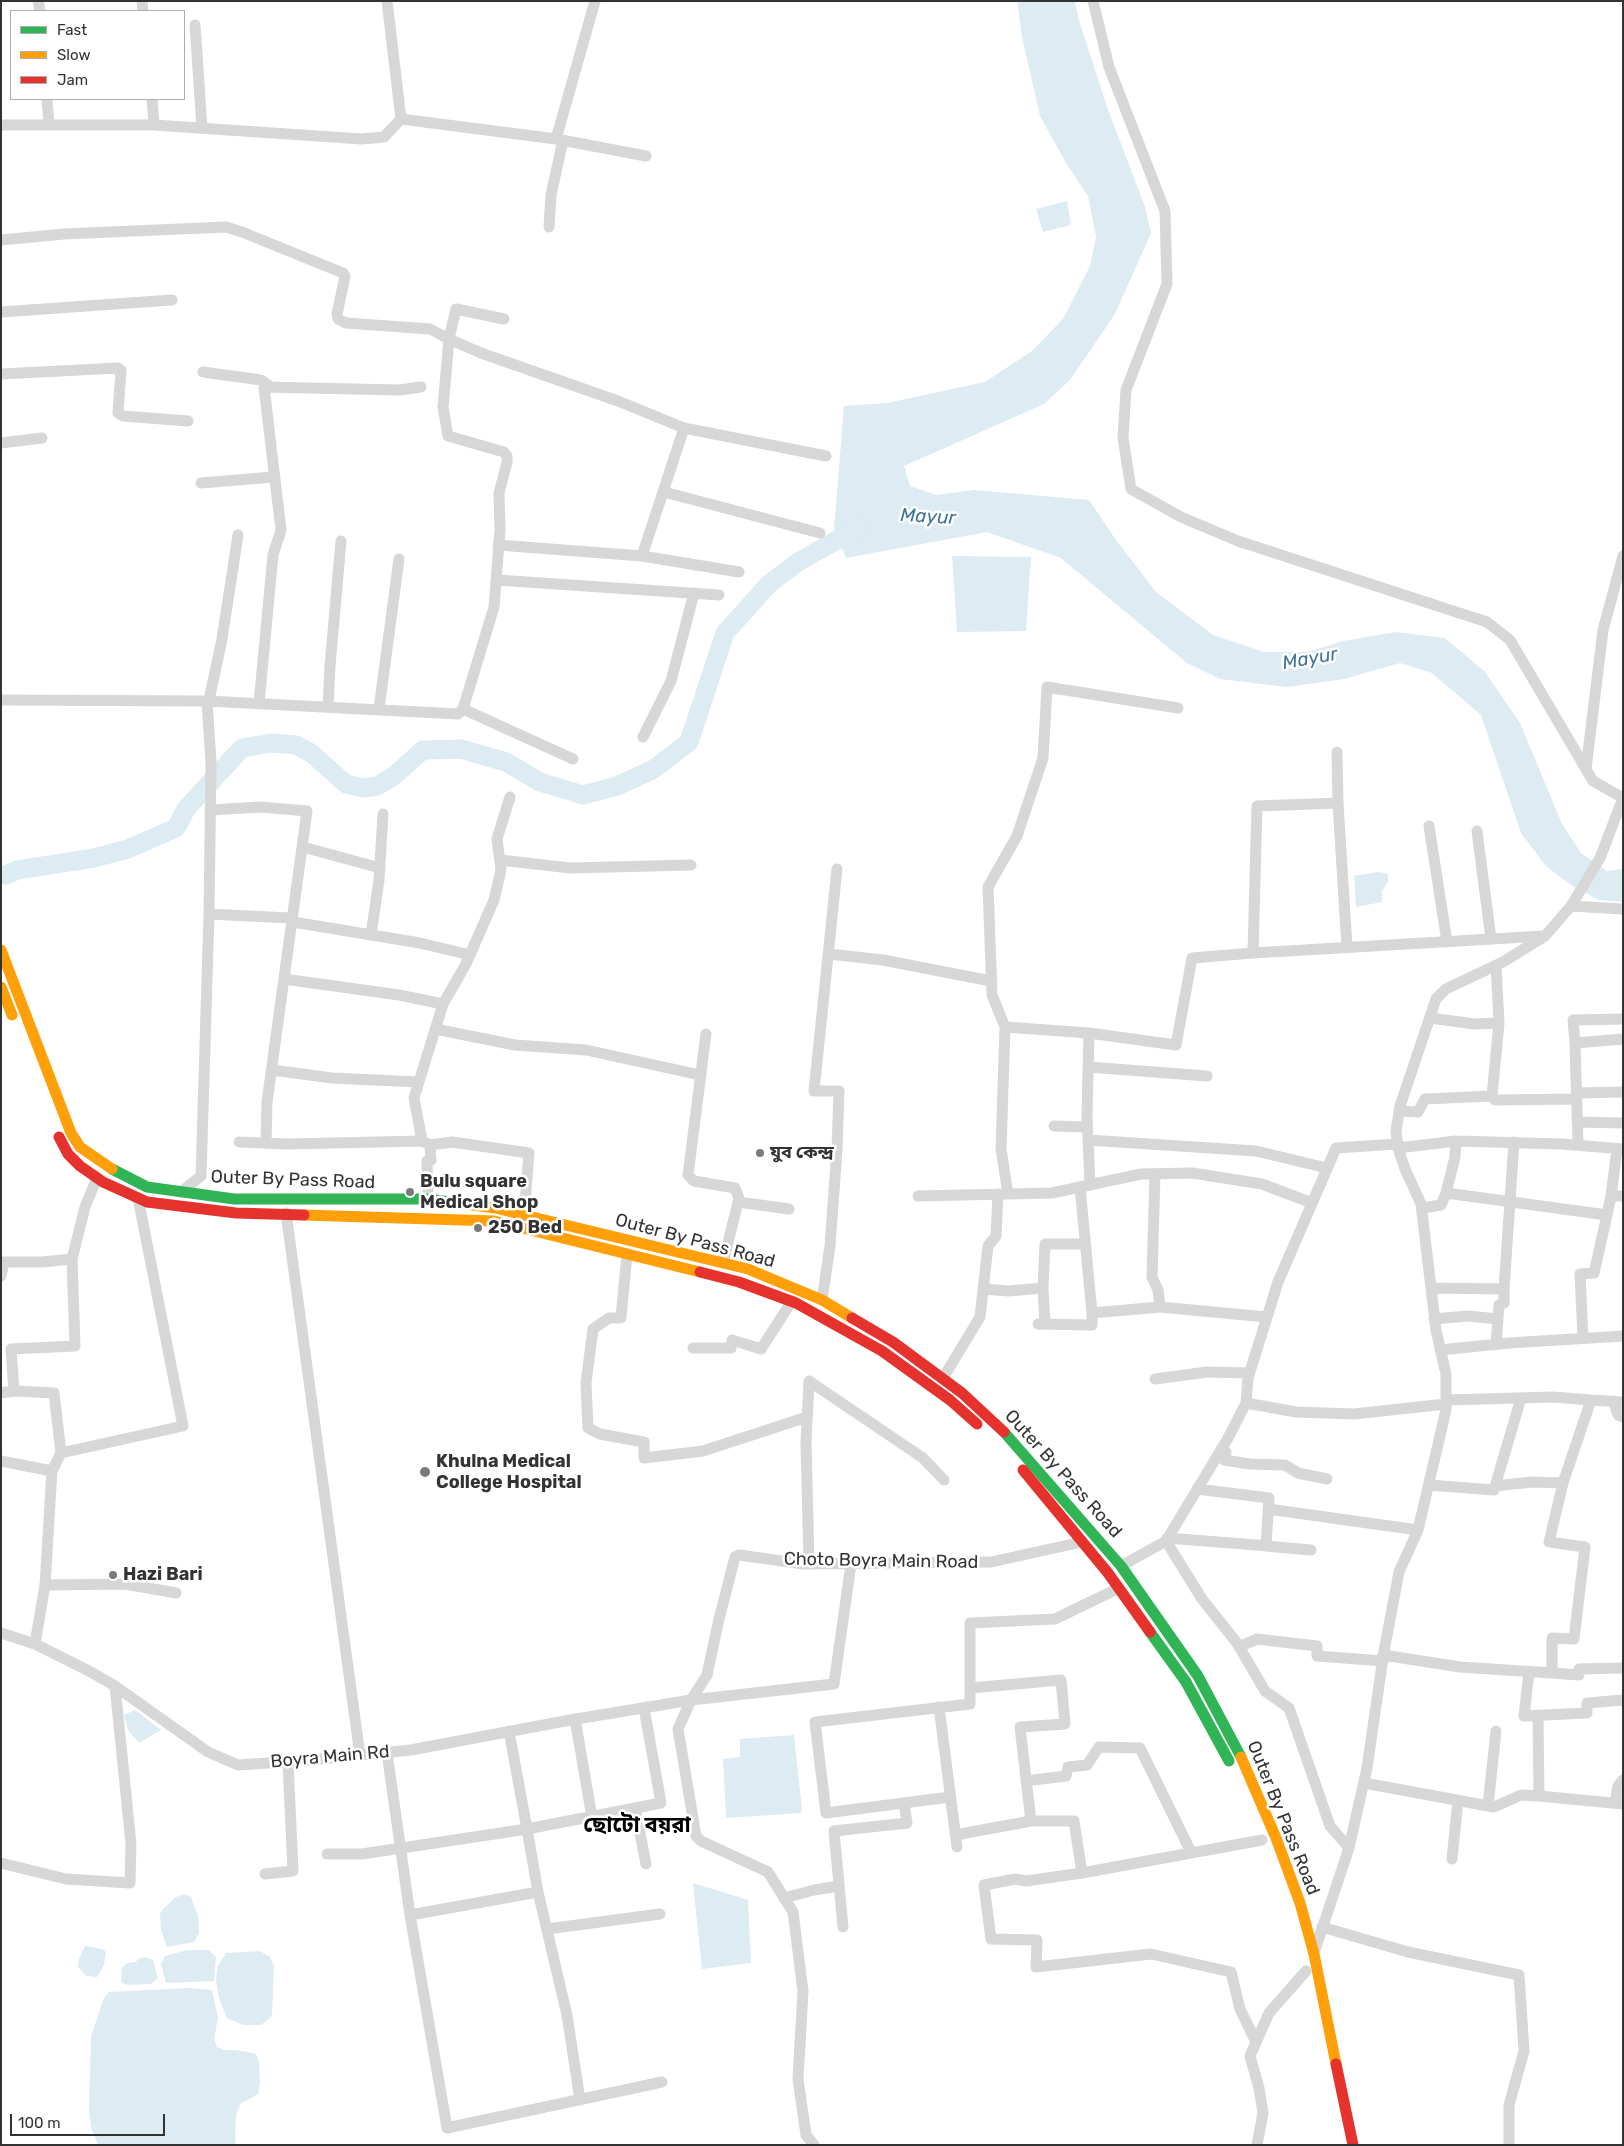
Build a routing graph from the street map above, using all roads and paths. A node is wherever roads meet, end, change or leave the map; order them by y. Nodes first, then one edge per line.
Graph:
1 (387, 1) edge
2 (595, 1) edge
3 (1093, 1) edge
4 (195, 26) dead end
5 (47, 100) edge
6 (152, 100) edge
7 (401, 119) junction
8 (48, 124) junction
9 (1, 125) edge
10 (154, 125) junction
11 (202, 128) junction
12 (559, 139) junction
13 (646, 156) dead end
14 (549, 227) dead end
15 (1, 240) edge
16 (172, 300) dead end
17 (1, 312) edge
18 (504, 319) dead end
19 (449, 340) junction
20 (203, 372) dead end
21 (1, 374) edge
22 (268, 385) junction
23 (421, 387) dead end
24 (188, 421) dead end
25 (684, 428) junction
26 (42, 438) dead end
27 (1, 442) edge
28 (826, 456) dead end
29 (273, 477) junction
30 (201, 484) dead end
31 (664, 492) junction
32 (820, 533) dead end
33 (238, 534) dead end
34 (341, 541) dead end
35 (498, 546) junction
36 (642, 556) junction
37 (1623, 556) edge
38 (399, 559) dead end
39 (739, 572) dead end
40 (497, 580) junction
41 (694, 593) junction
42 (720, 595) dead end
43 (1, 700) edge
44 (208, 701) junction
45 (259, 703) junction
46 (328, 707) junction
47 (1178, 708) dead end
48 (379, 709) junction
49 (463, 709) junction
50 (643, 737) dead end
51 (1337, 752) dead end
52 (572, 759) dead end
53 (1586, 769) junction
54 (510, 797) dead end
55 (1623, 798) edge
56 (1338, 803) junction
57 (210, 810) junction
58 (383, 814) dead end
59 (1430, 826) dead end
60 (1477, 830) dead end
61 (303, 847) junction
62 (500, 860) junction
63 (691, 865) dead end
64 (380, 868) junction
65 (837, 869) dead end
66 (1574, 900) junction
67 (1623, 909) edge
68 (209, 914) junction
69 (293, 922) junction
70 (371, 935) junction
71 (1545, 936) junction
72 (1491, 939) junction
73 (1446, 942) junction
74 (1347, 947) junction
75 (1, 950) edge
76 (1253, 953) junction
77 (470, 954) junction
78 (829, 954) junction
79 (1496, 965) junction
80 (284, 980) junction
81 (992, 981) junction
82 (1, 987) edge
83 (443, 1004) junction
84 (1430, 1018) junction
85 (1623, 1019) edge
86 (15, 1023) dead end
87 (1499, 1023) junction
88 (1005, 1027) junction
89 (435, 1029) junction
90 (1089, 1032) junction
91 (706, 1034) dead end
92 (1623, 1040) edge
93 (1575, 1043) junction
94 (1088, 1067) junction
95 (272, 1070) junction
96 (700, 1075) junction
97 (1207, 1076) dead end
98 (419, 1082) junction
99 (1623, 1092) edge
100 (1492, 1096) junction
101 (1577, 1096) junction
102 (1400, 1111) junction
103 (1577, 1122) junction
104 (1623, 1123) edge
105 (1054, 1126) dead end
106 (56, 1127) dead end
107 (1087, 1127) junction
108 (1088, 1140) junction
109 (1456, 1141) junction
110 (239, 1142) dead end
111 (1514, 1142) junction
112 (266, 1143) junction
113 (426, 1143) junction
114 (1578, 1145) junction
115 (1398, 1146) junction
116 (1620, 1149) edge
117 (1327, 1168) junction
118 (1154, 1174) junction
119 (97, 1178) junction
120 (1085, 1186) junction
121 (181, 1192) junction
122 (1003, 1194) junction
123 (1446, 1194) junction
124 (918, 1196) dead end
125 (1617, 1196) edge
126 (138, 1198) junction
127 (428, 1199) junction
128 (738, 1202) junction
129 (1509, 1202) junction
130 (1312, 1203) junction
131 (1422, 1208) junction
132 (789, 1209) dead end
133 (286, 1213) junction
134 (524, 1215) junction
135 (1606, 1215) junction
136 (1085, 1244) junction
137 (627, 1254) junction
138 (72, 1259) junction
139 (723, 1263) junction
140 (1, 1276) edge
141 (1043, 1288) junction
142 (1431, 1288) junction
143 (1504, 1289) junction
144 (983, 1290) junction
145 (822, 1300) junction
146 (792, 1302) junction
147 (1160, 1307) junction
148 (1092, 1313) junction
149 (1267, 1317) junction
150 (1434, 1318) junction
151 (1498, 1319) junction
152 (1623, 1336) edge
153 (1583, 1338) junction
154 (1496, 1344) junction
155 (693, 1348) dead end
156 (1440, 1350) junction
157 (1249, 1373) junction
158 (943, 1378) junction
159 (1155, 1379) dead end
160 (14, 1391) junction
161 (1, 1393) edge
162 (1521, 1398) junction
163 (1591, 1400) junction
164 (1618, 1401) edge
165 (1446, 1402) junction
166 (1246, 1403) junction
167 (807, 1416) junction
168 (1623, 1417) edge
169 (984, 1430) dead end
170 (998, 1442) dead end
171 (1221, 1449) junction
172 (61, 1453) junction
173 (1, 1461) edge
174 (52, 1471) junction
175 (1327, 1479) dead end
176 (944, 1480) dead end
177 (1563, 1483) junction
178 (1429, 1485) junction
179 (1495, 1486) junction
180 (1197, 1489) junction
181 (1268, 1509) junction
182 (1418, 1530) junction
183 (1166, 1540) junction
184 (1082, 1542) junction
185 (1269, 1546) junction
186 (1311, 1550) dead end
187 (809, 1564) junction
188 (851, 1564) junction
189 (1121, 1566) junction
190 (45, 1585) junction
191 (1119, 1588) junction
192 (176, 1593) dead end
193 (1, 1633) edge
194 (35, 1644) junction
195 (1239, 1647) junction
196 (1383, 1658) junction
197 (1623, 1668) edge
198 (1529, 1672) junction
199 (1552, 1673) junction
200 (115, 1686) junction
201 (970, 1688) junction
202 (691, 1700) junction
203 (1623, 1700) edge
204 (644, 1708) junction
205 (939, 1708) junction
206 (1538, 1716) junction
207 (575, 1719) junction
208 (509, 1731) junction
209 (1496, 1731) dead end
210 (387, 1753) junction
211 (360, 1755) junction
212 (288, 1762) junction
213 (1236, 1776) dead end
214 (1623, 1780) edge
215 (1026, 1781) junction
216 (1364, 1783) junction
217 (1539, 1796) junction
218 (950, 1797) junction
219 (1458, 1800) junction
220 (904, 1803) junction
221 (1619, 1804) edge
222 (1488, 1806) junction
223 (635, 1808) junction
224 (592, 1817) junction
225 (1031, 1821) junction
226 (527, 1829) junction
227 (1263, 1840) dead end
228 (401, 1847) junction
229 (1349, 1848) junction
230 (1191, 1852) junction
231 (327, 1854) dead end
232 (1452, 1858) dead end
233 (1, 1863) edge
234 (646, 1864) dead end
235 (1082, 1873) junction
236 (265, 1874) dead end
237 (839, 1886) junction
238 (538, 1892) junction
239 (784, 1898) junction
240 (660, 1914) dead end
241 (410, 1915) junction
242 (843, 1927) dead end
243 (1322, 1927) junction
244 (548, 1929) junction
245 (1299, 1945) dead end
246 (1314, 1954) junction
247 (1306, 1971) junction
248 (1256, 2042) junction
249 (662, 2082) dead end
250 (580, 2100) junction
251 (814, 2145) edge
252 (1257, 2145) edge
253 (1342, 2145) edge
254 (1353, 2145) edge
255 (1508, 2145) edge

1 - 7 street
2 - 12 street
3 - 53 street
4 - 11 street
5 - 8 street
6 - 10 street
7 - 11 street
7 - 12 street
8 - 9 street
8 - 10 street
10 - 11 street
12 - 13 street
12 - 14 street
15 - 19 street
16 - 17 street
18 - 19 street
19 - 25 street
19 - 35 street
20 - 22 street
21 - 24 street
22 - 23 street
22 - 29 street
25 - 28 street
25 - 31 street
26 - 27 street
29 - 30 street
29 - 45 street
31 - 32 street
31 - 36 street
33 - 44 street
34 - 46 street
35 - 36 street
35 - 40 street
36 - 39 street
37 - 53 street
38 - 48 street
40 - 41 street
40 - 49 street
41 - 42 street
41 - 50 street
43 - 44 street
44 - 45 street
44 - 57 street
45 - 46 street
46 - 48 street
47 - 81 street
48 - 49 street
49 - 52 street
51 - 56 street
53 - 55 street
54 - 62 street
55 - 66 street
56 - 74 street
56 - 76 street
57 - 61 street
57 - 68 street
58 - 64 street
59 - 73 street
60 - 72 street
61 - 64 street
61 - 69 street
62 - 63 street
62 - 77 street
64 - 70 street
65 - 78 street
66 - 67 street
66 - 71 street
68 - 69 street
68 - 121 street
69 - 70 street
69 - 80 street
70 - 77 street
71 - 72 street
71 - 79 street
72 - 73 street
73 - 74 street
74 - 76 street
75 - 121 main road, Outer By Pass Road
76 - 90 street
77 - 83 street
78 - 81 street
78 - 145 street
79 - 84 street
79 - 87 street
80 - 83 street
80 - 95 street
81 - 88 street
82 - 86 main road
83 - 89 street
84 - 87 street
84 - 102 street
85 - 93 street
87 - 100 street
88 - 90 street
88 - 122 street
89 - 96 street
89 - 98 street
90 - 94 street
91 - 96 street
92 - 93 street
93 - 101 street
94 - 97 street
94 - 107 street
95 - 98 street
95 - 112 street
96 - 128 street
98 - 113 street
99 - 101 street
100 - 101 street
100 - 102 street
101 - 103 street
102 - 115 street
103 - 104 street
103 - 114 street
105 - 107 street
106 - 119 main road, Outer By Pass Road
107 - 108 street
108 - 117 street
108 - 120 street
109 - 111 street
109 - 115 street
109 - 123 street
110 - 112 street
111 - 114 street
111 - 129 street
112 - 113 street
113 - 127 street
113 - 134 street
114 - 116 street
115 - 117 street
115 - 131 street
116 - 125 street
117 - 130 street
118 - 120 street
118 - 130 street
118 - 147 street
119 - 126 main road, Outer By Pass Road
119 - 138 street
120 - 122 street
120 - 136 street
121 - 127 main road, Outer By Pass Road
122 - 124 street
122 - 144 street
123 - 129 street
123 - 131 street
125 - 135 street
126 - 133 main road, Outer By Pass Road
126 - 172 street
127 - 134 main road, Outer By Pass Road
128 - 132 street
128 - 139 street
129 - 135 street
129 - 143 street
130 - 149 street
131 - 142 street
133 - 137 main road, Outer By Pass Road
133 - 211 street
134 - 139 main road, Outer By Pass Road
135 - 153 street
136 - 141 street
136 - 148 street
137 - 146 main road, Outer By Pass Road
137 - 167 street
138 - 140 street
138 - 160 street
139 - 145 main road, Outer By Pass Road
141 - 144 street
141 - 148 street
142 - 143 street
142 - 150 street
143 - 151 street
144 - 158 street
145 - 158 main road, Outer By Pass Road
146 - 155 street
146 - 169 main road, Outer By Pass Road
147 - 148 street
147 - 149 street
149 - 157 street
150 - 151 street
150 - 156 street
151 - 154 street
152 - 153 street
153 - 154 street
154 - 156 street
156 - 165 street
157 - 159 street
157 - 166 street
158 - 189 main road, Outer By Pass Road
160 - 161 street
160 - 172 street
162 - 163 street
162 - 165 street
162 - 179 street
163 - 164 street
163 - 177 street
164 - 168 street
165 - 166 street
165 - 178 street
166 - 171 street
167 - 176 street
167 - 187 street
170 - 184 main road, Outer By Pass Road
171 - 175 street
171 - 180 street
172 - 174 street
173 - 174 street
174 - 190 street
177 - 179 street
177 - 199 street
178 - 179 street
178 - 182 street
180 - 181 street
180 - 183 street
181 - 182 street
181 - 185 street
182 - 196 street
183 - 185 street
183 - 189 street
183 - 195 street
184 - 188 street, Choto Boyra Main Road
184 - 191 main road, Outer By Pass Road
185 - 186 street
187 - 188 street, Choto Boyra Main Road
187 - 202 street, Choto Boyra Main Road
188 - 202 street, Boyra Main Rd
189 - 246 main road, Outer By Pass Road
190 - 192 street
190 - 194 street
191 - 201 street
191 - 213 main road, Outer By Pass Road
193 - 194 street, Boyra Main Rd
194 - 200 street, Boyra Main Rd
195 - 196 street
195 - 229 street
196 - 198 street
196 - 216 street
197 - 199 street
198 - 199 street
198 - 206 street
200 - 212 street, Boyra Main Rd
200 - 233 street
201 - 205 street
201 - 215 street
202 - 204 street, Boyra Main Rd
202 - 239 street, Choto Boyra Main Road
203 - 206 street
204 - 207 street, Boyra Main Rd
204 - 223 street
205 - 218 street
205 - 220 street
206 - 217 street
207 - 208 street, Boyra Main Rd
207 - 224 street
208 - 210 street, Boyra Main Rd
208 - 226 street
209 - 222 street
210 - 211 street, Boyra Main Rd
210 - 228 street
211 - 212 street, Boyra Main Rd
212 - 236 street
214 - 221 street
215 - 225 street
215 - 230 street
216 - 219 street
216 - 229 street
217 - 221 street
217 - 222 street
218 - 220 street
218 - 225 street
219 - 222 street
219 - 232 street
220 - 237 street
223 - 224 street
223 - 234 street
224 - 226 street
225 - 235 street
226 - 228 street
226 - 238 street
227 - 230 street
228 - 231 street
228 - 241 street
229 - 243 street
230 - 235 street
235 - 248 street
237 - 239 street
237 - 242 street
238 - 241 street
238 - 244 street
239 - 251 street, Choto Boyra Main Road
240 - 244 street
241 - 250 street
243 - 246 street
243 - 255 street
244 - 250 street
245 - 247 main road
246 - 254 main road, Outer By Pass Road
247 - 248 street
247 - 253 main road
248 - 252 street
249 - 250 street

